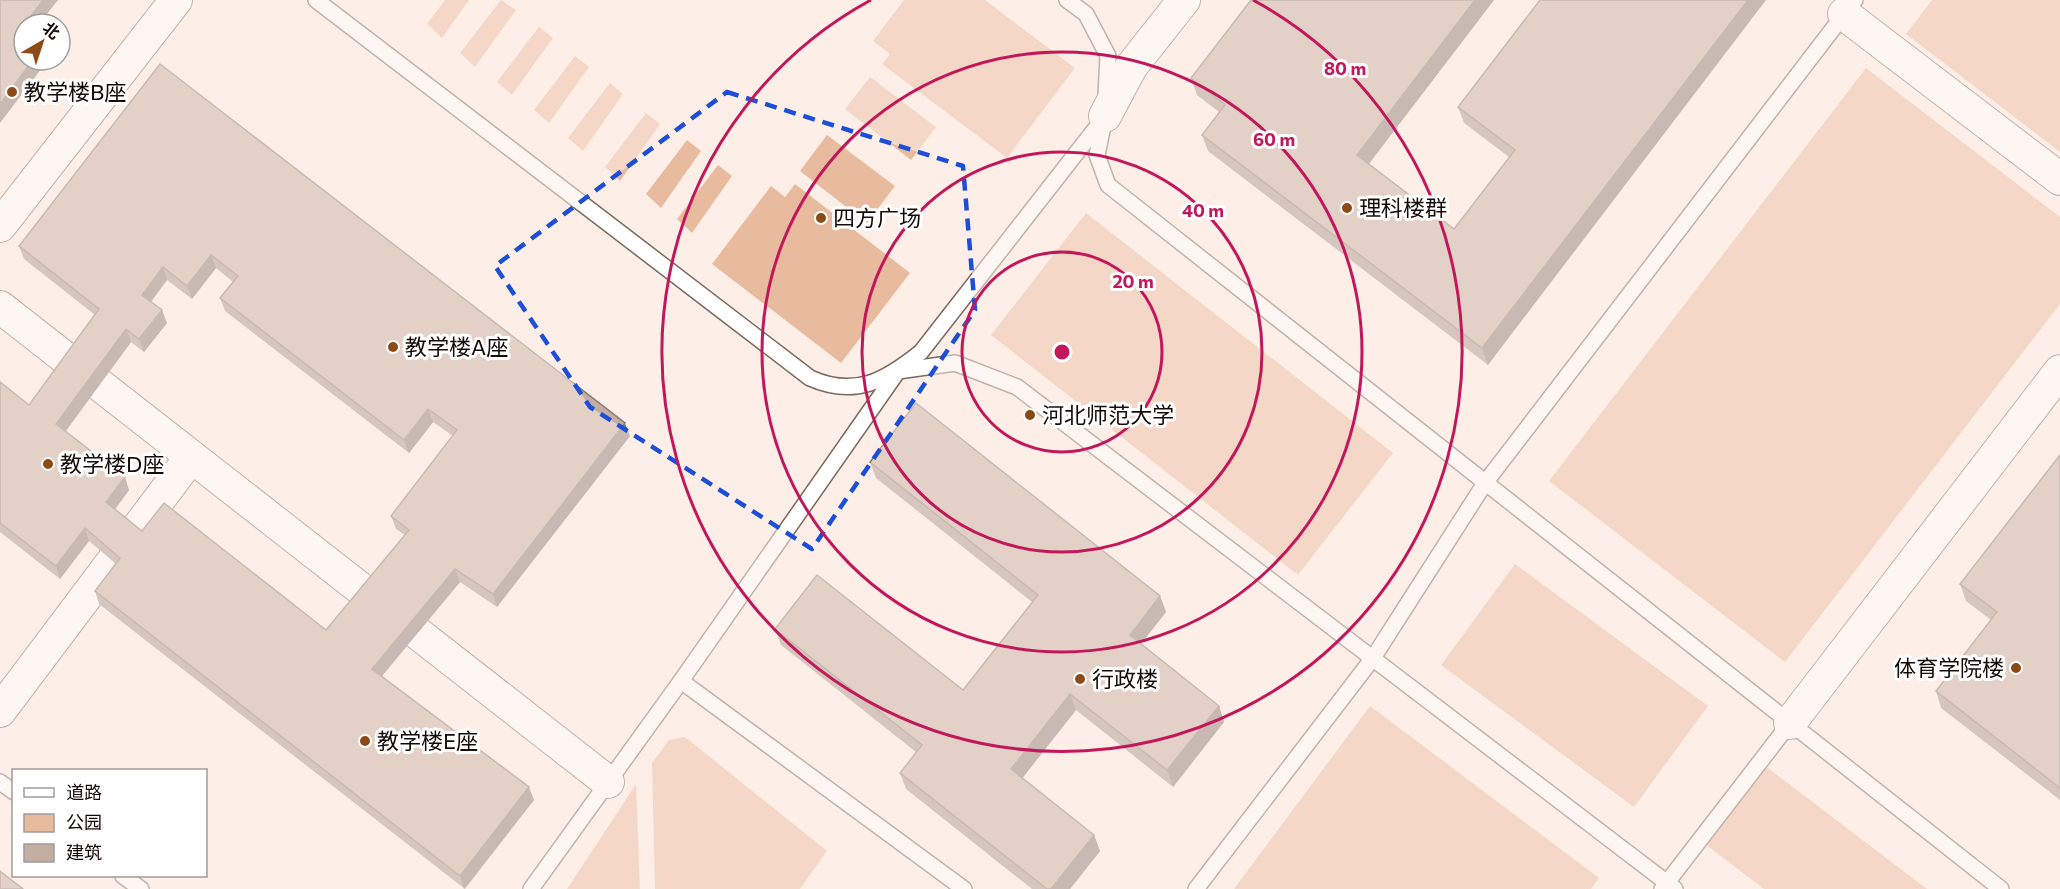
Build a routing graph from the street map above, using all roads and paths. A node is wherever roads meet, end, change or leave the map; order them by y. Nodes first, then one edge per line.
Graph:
1 (176, 0) edge
2 (316, 0) edge
3 (1068, 0) edge
4 (1184, 0) edge
5 (1850, 7) edge
6 (1105, 116) junction
7 (2060, 179) edge
8 (0, 226) edge
9 (0, 307) edge
10 (898, 371) junction
11 (2060, 371) edge
12 (191, 457) junction
13 (1485, 483) junction
14 (1372, 658) junction
15 (681, 681) junction
16 (0, 711) edge
17 (1790, 723) junction
18 (608, 782) junction
19 (124, 877) edge
20 (1668, 887) edge
21 (141, 889) edge
22 (531, 889) edge
23 (964, 889) edge
24 (1196, 889) edge
25 (2001, 889) edge

1 - 8 street
2 - 10 lane
3 - 6 lane
4 - 6 street
5 - 7 street
5 - 13 lane
6 - 10 lane
6 - 13 lane
9 - 12 street
10 - 14 lane
10 - 15 lane
11 - 17 street
12 - 16 street
12 - 18 street
13 - 14 lane
13 - 17 lane
14 - 20 lane
14 - 24 lane
15 - 18 lane
15 - 23 lane
17 - 20 lane
17 - 25 lane
18 - 22 lane
19 - 21 lane

